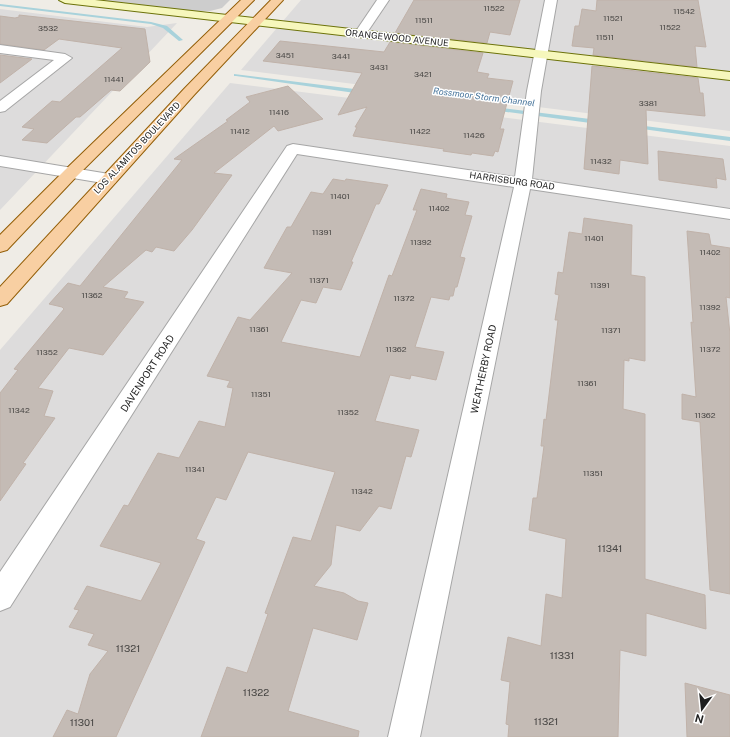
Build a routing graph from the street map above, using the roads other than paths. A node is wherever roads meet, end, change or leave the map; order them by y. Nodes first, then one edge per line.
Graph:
1 (65, 0) edge
2 (248, 0) edge
3 (278, 0) edge
4 (383, 0) edge
5 (551, 0) edge
6 (228, 18) junction
7 (257, 22) junction
8 (360, 34) junction
9 (0, 49) edge
10 (539, 54) junction
11 (730, 76) edge
12 (0, 108) edge
13 (293, 149) joint
14 (0, 161) edge
15 (71, 173) junction
16 (109, 179) junction
17 (523, 182) junction
18 (730, 214) edge
19 (0, 246) edge
20 (0, 299) edge
21 (0, 597) edge
22 (404, 737) edge

1 - 6 street, ORANGEWOOD AVENUE
2 - 6 main road
3 - 7 main road, LOS ALAMITOS BOULEVARD
4 - 8 street
5 - 10 street, WEATHERBY ROAD
6 - 7 street, ORANGEWOOD AVENUE
6 - 15 main road
7 - 8 street, ORANGEWOOD AVENUE
7 - 16 main road, LOS ALAMITOS BOULEVARD
8 - 10 street, ORANGEWOOD AVENUE
9 - 12 street
10 - 11 street, ORANGEWOOD AVENUE
10 - 17 street, WEATHERBY ROAD
13 - 17 street, HARRISBURG ROAD
13 - 21 street, DAVENPORT ROAD
14 - 15 street
15 - 16 street
15 - 19 main road
16 - 20 main road, LOS ALAMITOS BOULEVARD
17 - 18 street, HARRISBURG ROAD
17 - 22 street, WEATHERBY ROAD

